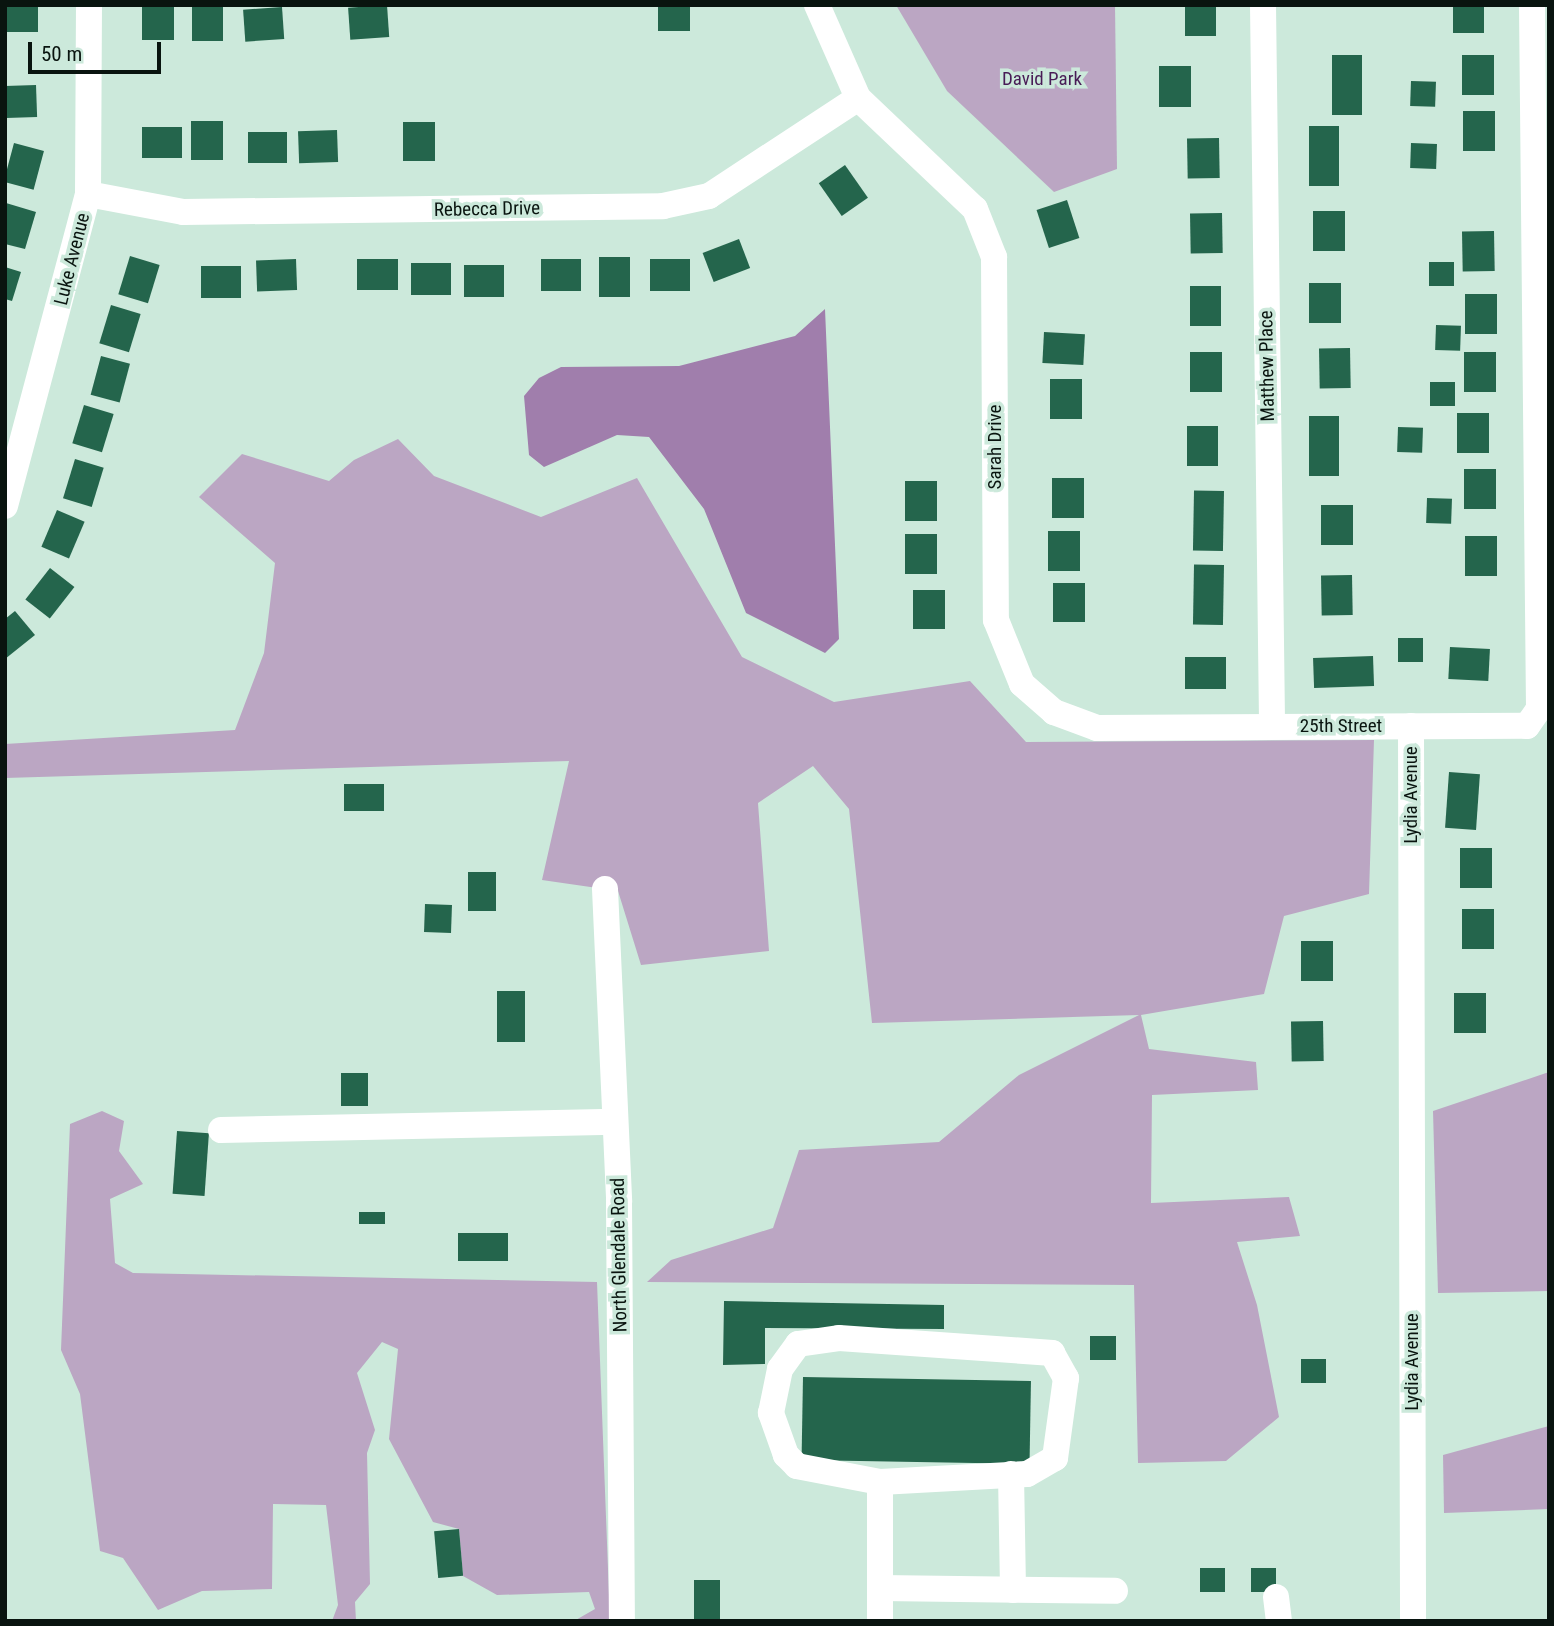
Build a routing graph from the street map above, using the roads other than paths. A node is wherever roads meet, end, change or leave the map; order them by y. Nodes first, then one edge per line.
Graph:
1 (89, 5) edge
2 (817, 5) edge
3 (1263, 5) edge
4 (1532, 5) edge
5 (858, 98) junction
6 (88, 194) junction
7 (5, 506) edge
8 (1272, 726) junction
9 (1411, 726) junction
10 (606, 889) dead end
11 (614, 1122) junction
12 (221, 1130) dead end
13 (1011, 1475) junction
14 (880, 1482) junction
15 (880, 1588) junction
16 (1013, 1590) junction
17 (1115, 1591) dead end
18 (622, 1621) edge
19 (880, 1621) edge
20 (1413, 1621) edge

1 - 6 street, Luke Avenue
2 - 5 street, Sarah Drive
3 - 8 street, Matthew Place
4 - 9 street, Lydia Avenue
5 - 6 street, Rebecca Drive
5 - 8 street, Sarah Drive
6 - 7 street, Luke Avenue
8 - 9 street, 25th Street
9 - 20 street, Lydia Avenue
10 - 11 street, North Glendale Road
11 - 12 street
11 - 18 street, North Glendale Road
13 - 14 street
13 - 14 street
13 - 16 street
14 - 15 street
15 - 16 street
15 - 19 street
16 - 17 street

